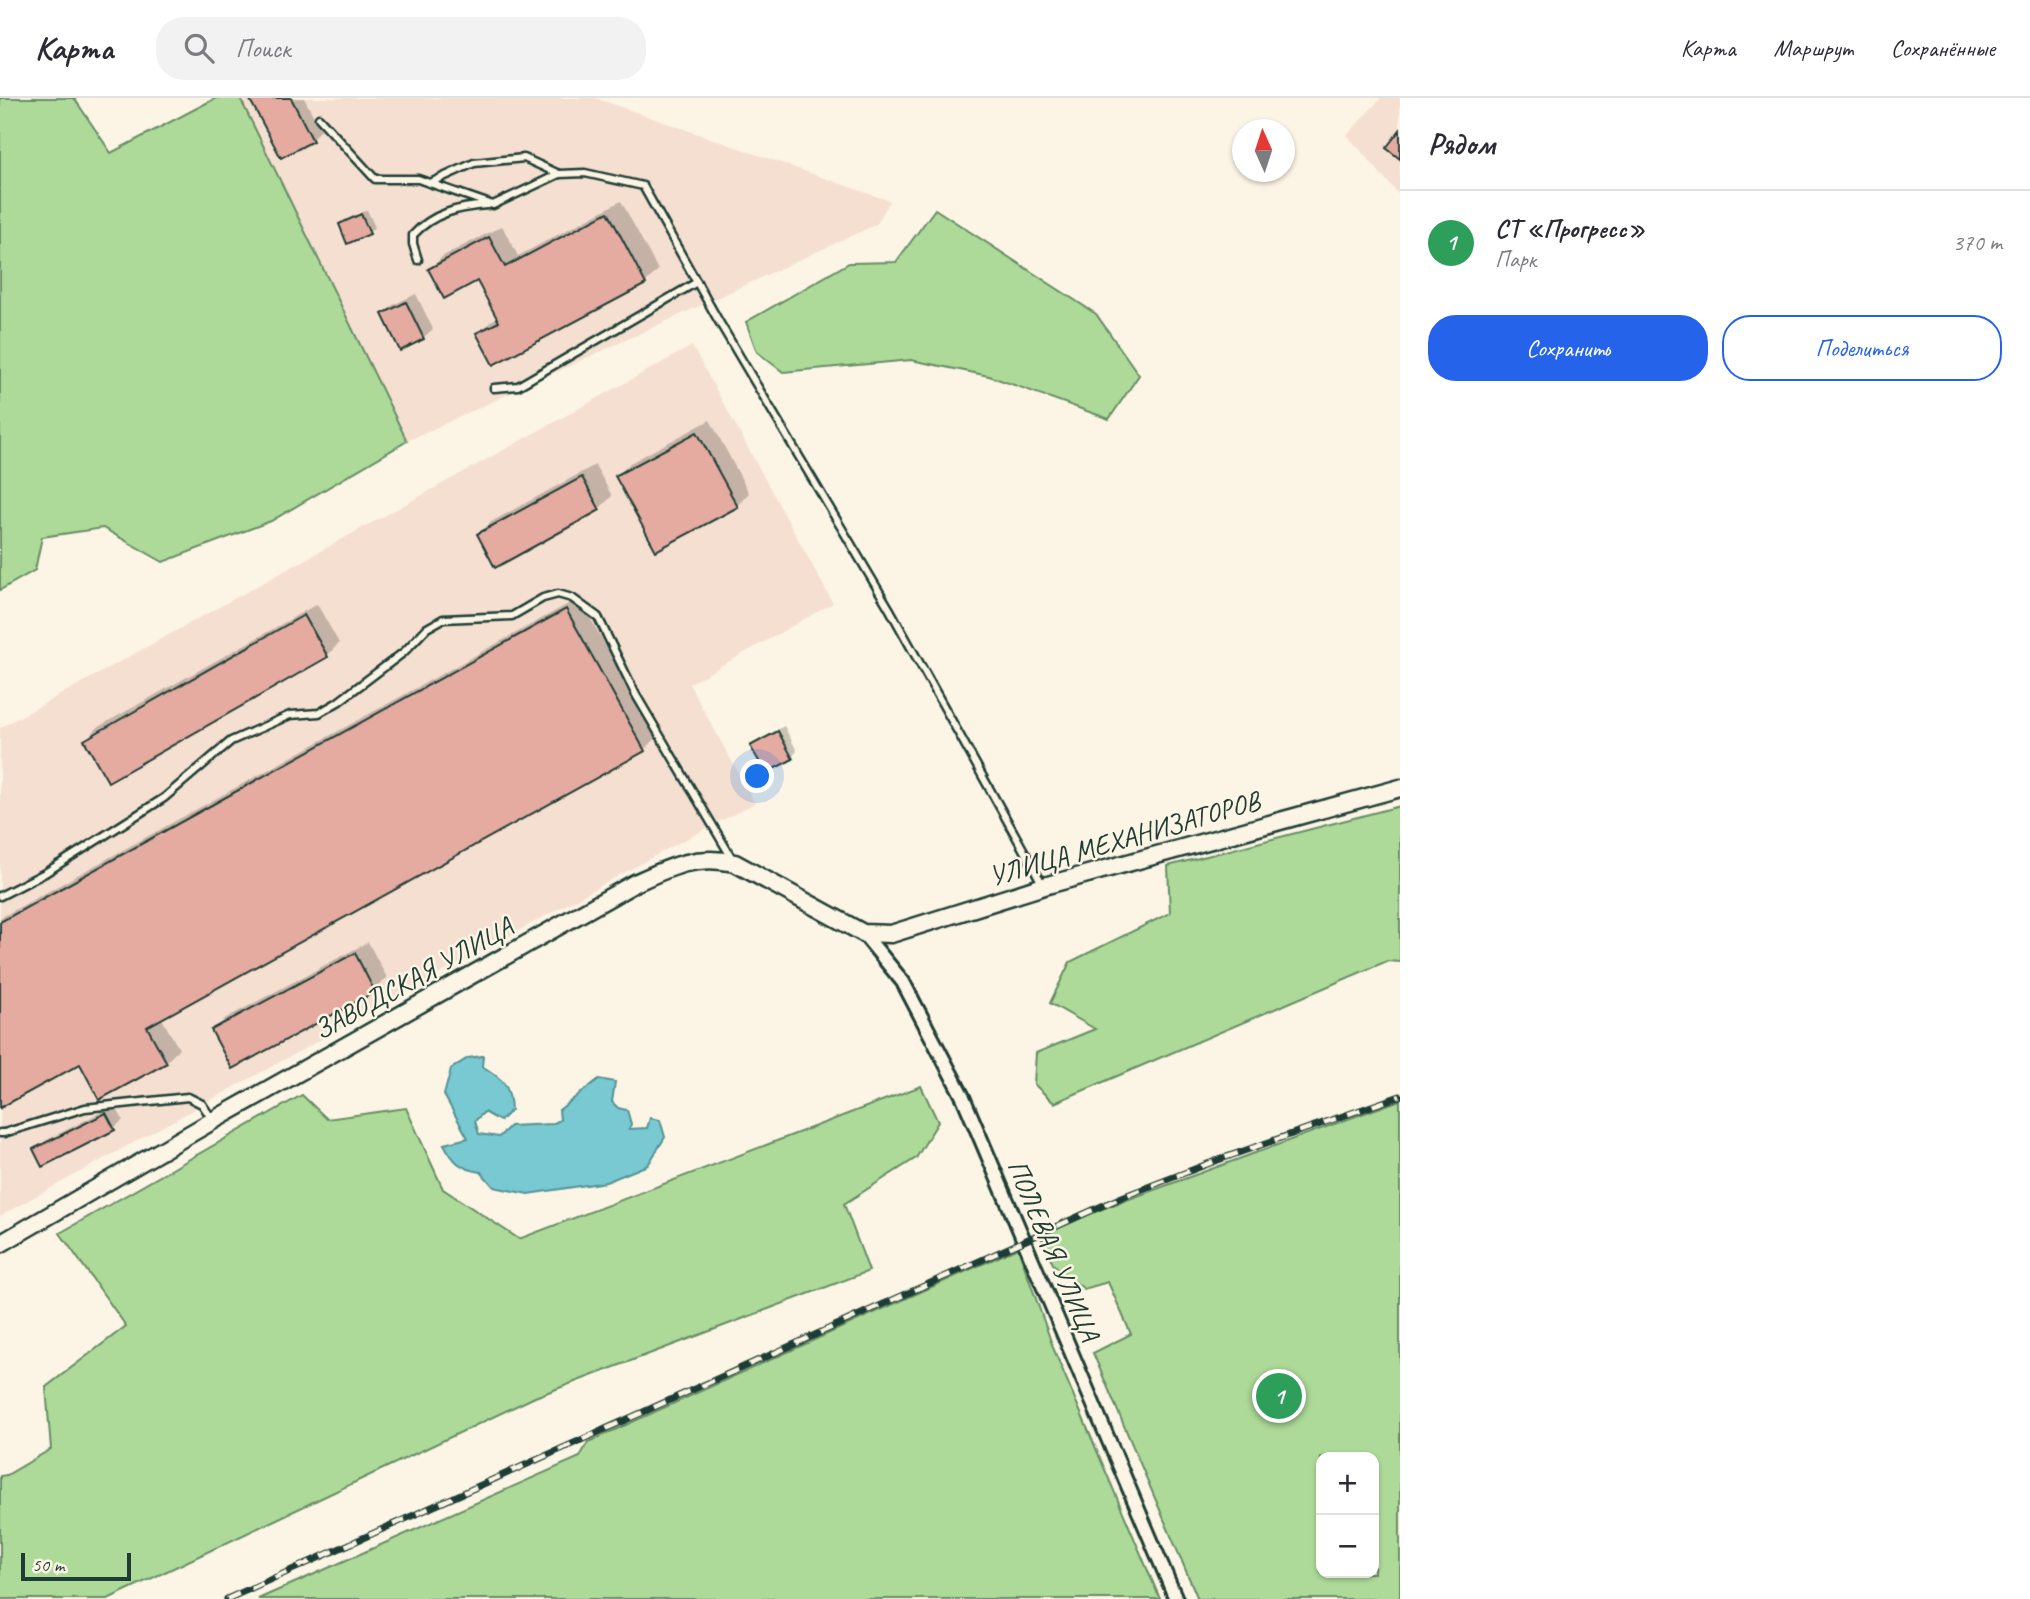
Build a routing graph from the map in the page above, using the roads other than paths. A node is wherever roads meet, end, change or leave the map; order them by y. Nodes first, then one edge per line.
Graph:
1 (319, 118) dead end
2 (559, 174) junction
3 (430, 183) junction
4 (493, 205) junction
5 (418, 260) dead end
6 (696, 282) junction
7 (494, 388) dead end
8 (1400, 788) edge
9 (735, 863) junction
10 (1044, 887) junction
11 (0, 896) edge
12 (863, 933) junction
13 (214, 1120) junction
14 (0, 1133) edge
15 (0, 1244) edge
16 (1176, 1599) edge

1 - 3 lane
2 - 3 lane
2 - 4 lane
2 - 6 lane
3 - 4 lane
4 - 5 lane
6 - 7 lane
6 - 10 lane
8 - 10 street, УЛИЦА МЕХАНИЗАТОРОВ
9 - 11 lane
9 - 12 street, ЗАВОДСКАЯ УЛИЦА
9 - 13 street, ЗАВОДСКАЯ УЛИЦА
10 - 12 street, УЛИЦА МЕХАНИЗАТОРОВ
12 - 16 street, ПОЛЕВАЯ УЛИЦА
13 - 14 lane
13 - 15 street, ЗАВОДСКАЯ УЛИЦА

